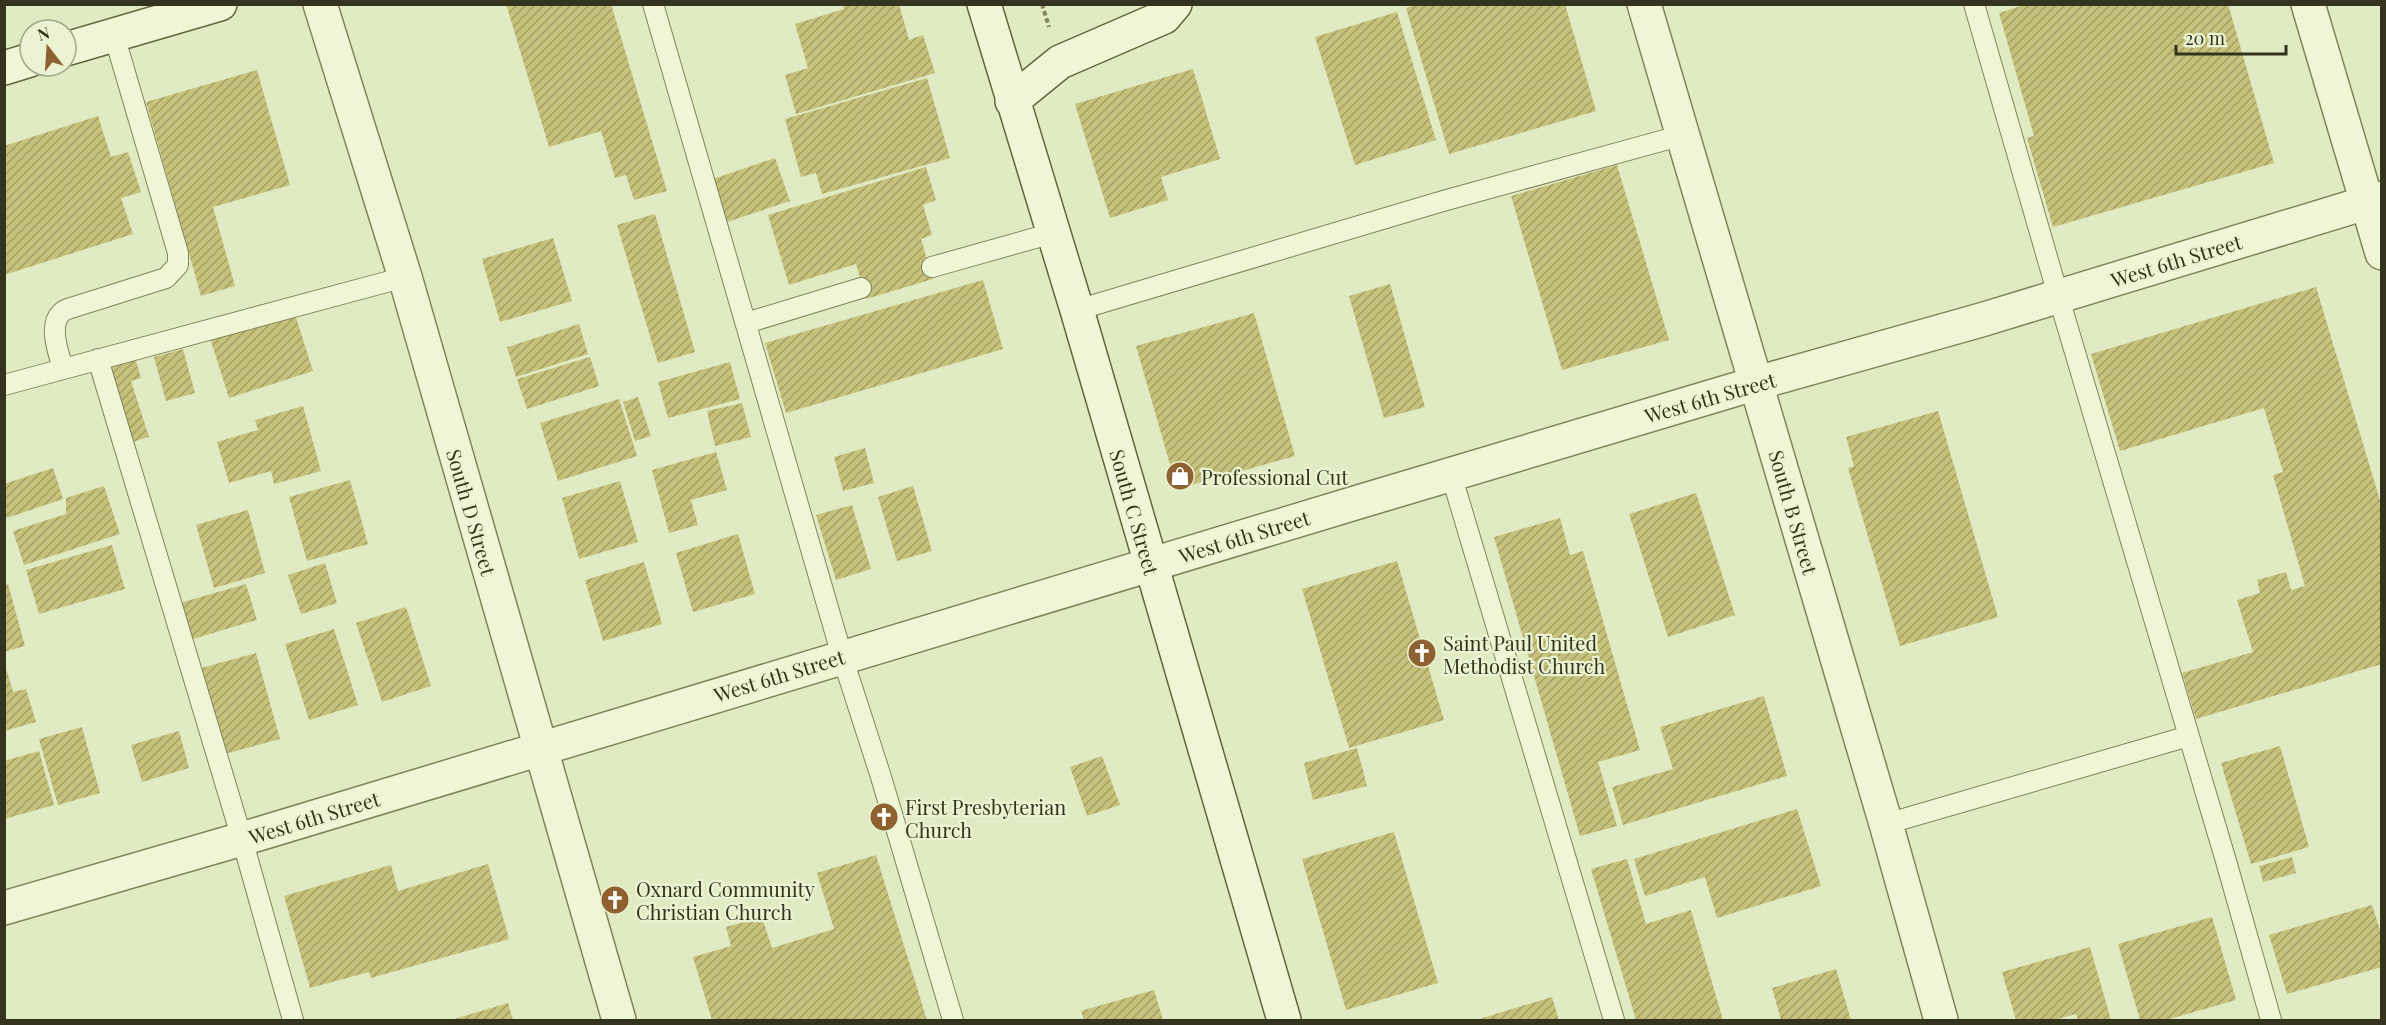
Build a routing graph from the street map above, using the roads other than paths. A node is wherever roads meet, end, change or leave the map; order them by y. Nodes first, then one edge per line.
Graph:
1 (220, 4) edge
2 (320, 4) edge
3 (653, 4) edge
4 (984, 4) edge
5 (1175, 4) edge
6 (1644, 4) edge
7 (1974, 4) edge
8 (2308, 4) edge
9 (114, 35) junction
10 (78, 46) edge
11 (1012, 101) junction
12 (1683, 135) junction
13 (2374, 200) edge
14 (1053, 233) junction
15 (2382, 253) edge
16 (932, 267) dead end
17 (405, 277) junction
18 (861, 288) dead end
19 (2058, 295) junction
20 (1077, 310) junction
21 (746, 323) junction
22 (98, 359) junction
23 (63, 369) junction
24 (1757, 383) junction
25 (4, 385) edge
26 (1451, 474) junction
27 (1150, 565) junction
28 (842, 656) junction
29 (2189, 736) junction
30 (540, 747) junction
31 (1886, 824) junction
32 (242, 839) junction
33 (4, 908) edge
34 (293, 1020) edge
35 (619, 1020) edge
36 (952, 1020) edge
37 (1284, 1020) edge
38 (1614, 1020) edge
39 (1941, 1020) edge
40 (2271, 1020) edge

1 - 9 street
2 - 17 street, South D Street
3 - 21 lane
4 - 11 street, South C Street
5 - 11 street
6 - 12 street, South B Street
7 - 19 lane
8 - 13 street
9 - 10 street
9 - 23 lane
11 - 14 street, South C Street
12 - 20 lane
12 - 24 street, South B Street
13 - 15 street
13 - 19 street, West 6th Street
14 - 16 lane
14 - 20 street, South C Street
17 - 22 lane
17 - 30 street, South D Street
18 - 21 lane
19 - 24 street, West 6th Street
19 - 29 lane
20 - 27 street, South C Street
21 - 28 lane
22 - 23 lane
22 - 32 lane
23 - 25 lane
24 - 26 street, West 6th Street
24 - 31 street, South B Street
26 - 27 street, West 6th Street
26 - 38 lane
27 - 28 street, West 6th Street
27 - 37 street, South C Street
28 - 30 street, West 6th Street
28 - 36 lane
29 - 31 lane
29 - 40 lane
30 - 32 street, West 6th Street
30 - 35 street, South D Street
31 - 39 street, South B Street
32 - 33 street, West 6th Street
32 - 34 lane

